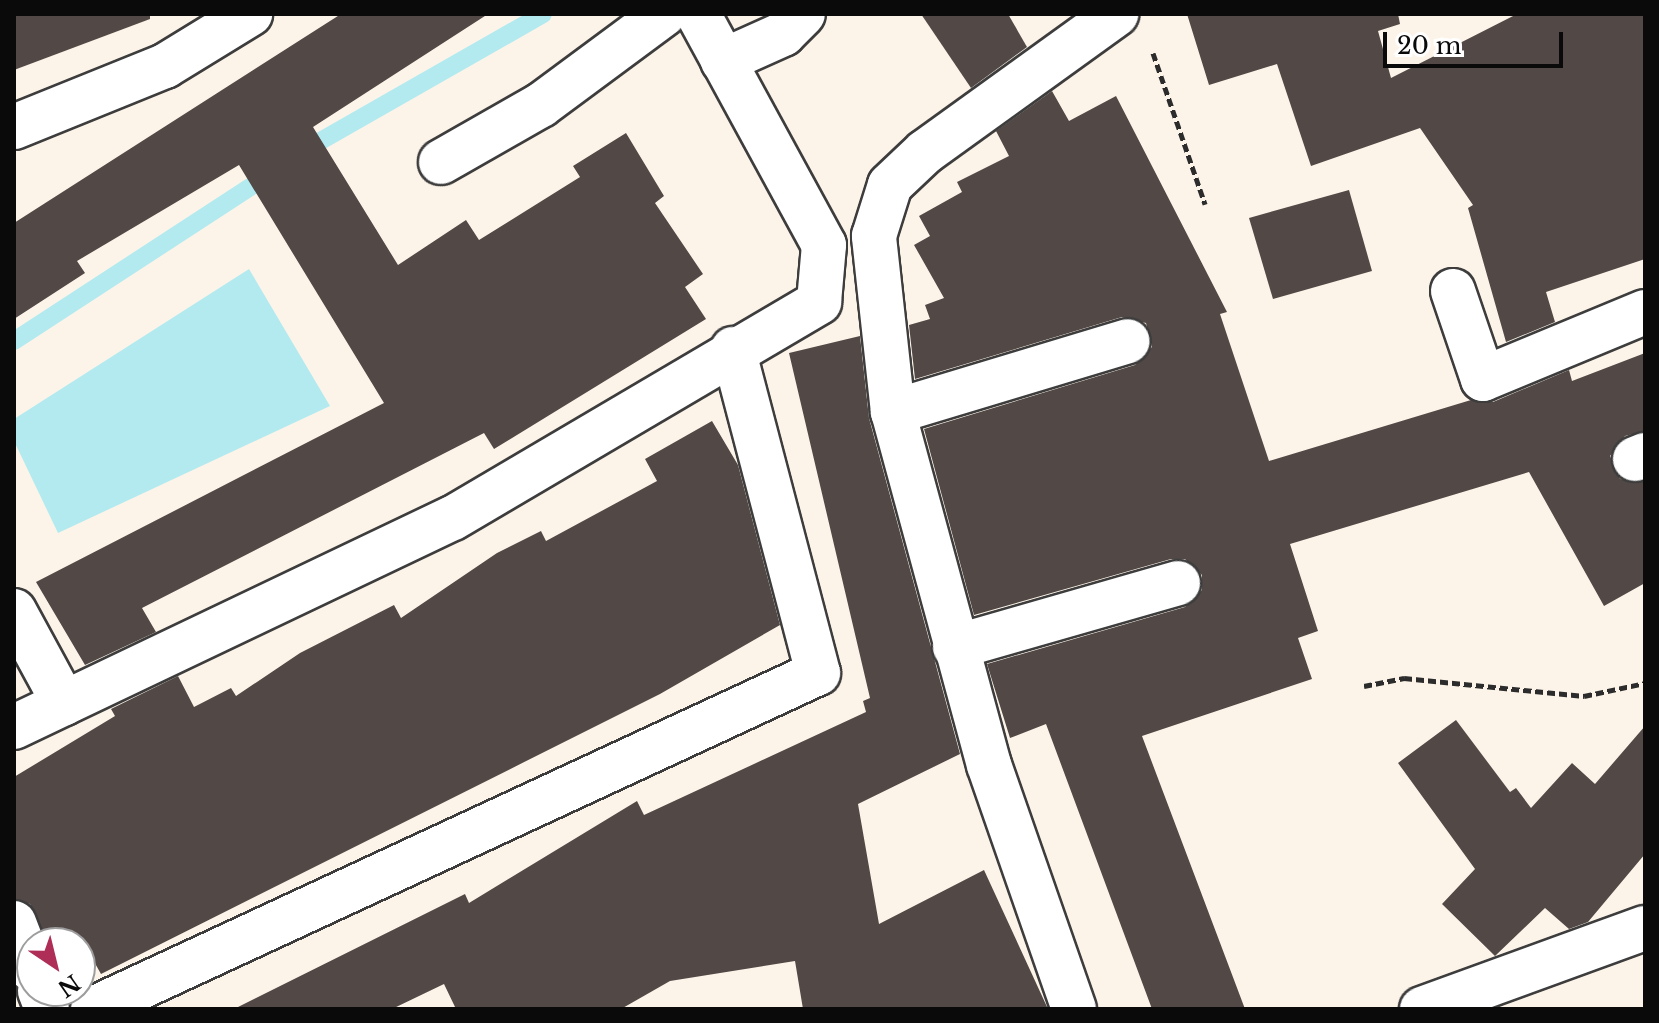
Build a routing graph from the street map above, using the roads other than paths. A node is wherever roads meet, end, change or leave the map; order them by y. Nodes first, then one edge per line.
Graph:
1 (250, 14) edge
2 (664, 14) edge
3 (698, 14) edge
4 (803, 14) edge
5 (1116, 14) edge
6 (723, 61) junction
7 (14, 127) edge
8 (441, 162) dead end
9 (1453, 291) dead end
10 (1645, 312) edge
11 (1128, 341) dead end
12 (733, 349) junction
13 (893, 412) junction
14 (1178, 583) dead end
15 (14, 611) edge
16 (955, 647) junction
17 (64, 703) junction
18 (14, 727) edge
19 (1645, 928) edge
20 (93, 1009) edge
21 (1074, 1009) edge
22 (1422, 1009) edge

1 - 7 street
2 - 8 street
3 - 6 street
4 - 6 street
5 - 13 street
6 - 12 street
9 - 10 street
11 - 13 street
12 - 17 street
12 - 20 street
13 - 16 street
14 - 16 street
15 - 17 street
16 - 21 street
17 - 18 street
19 - 22 street

